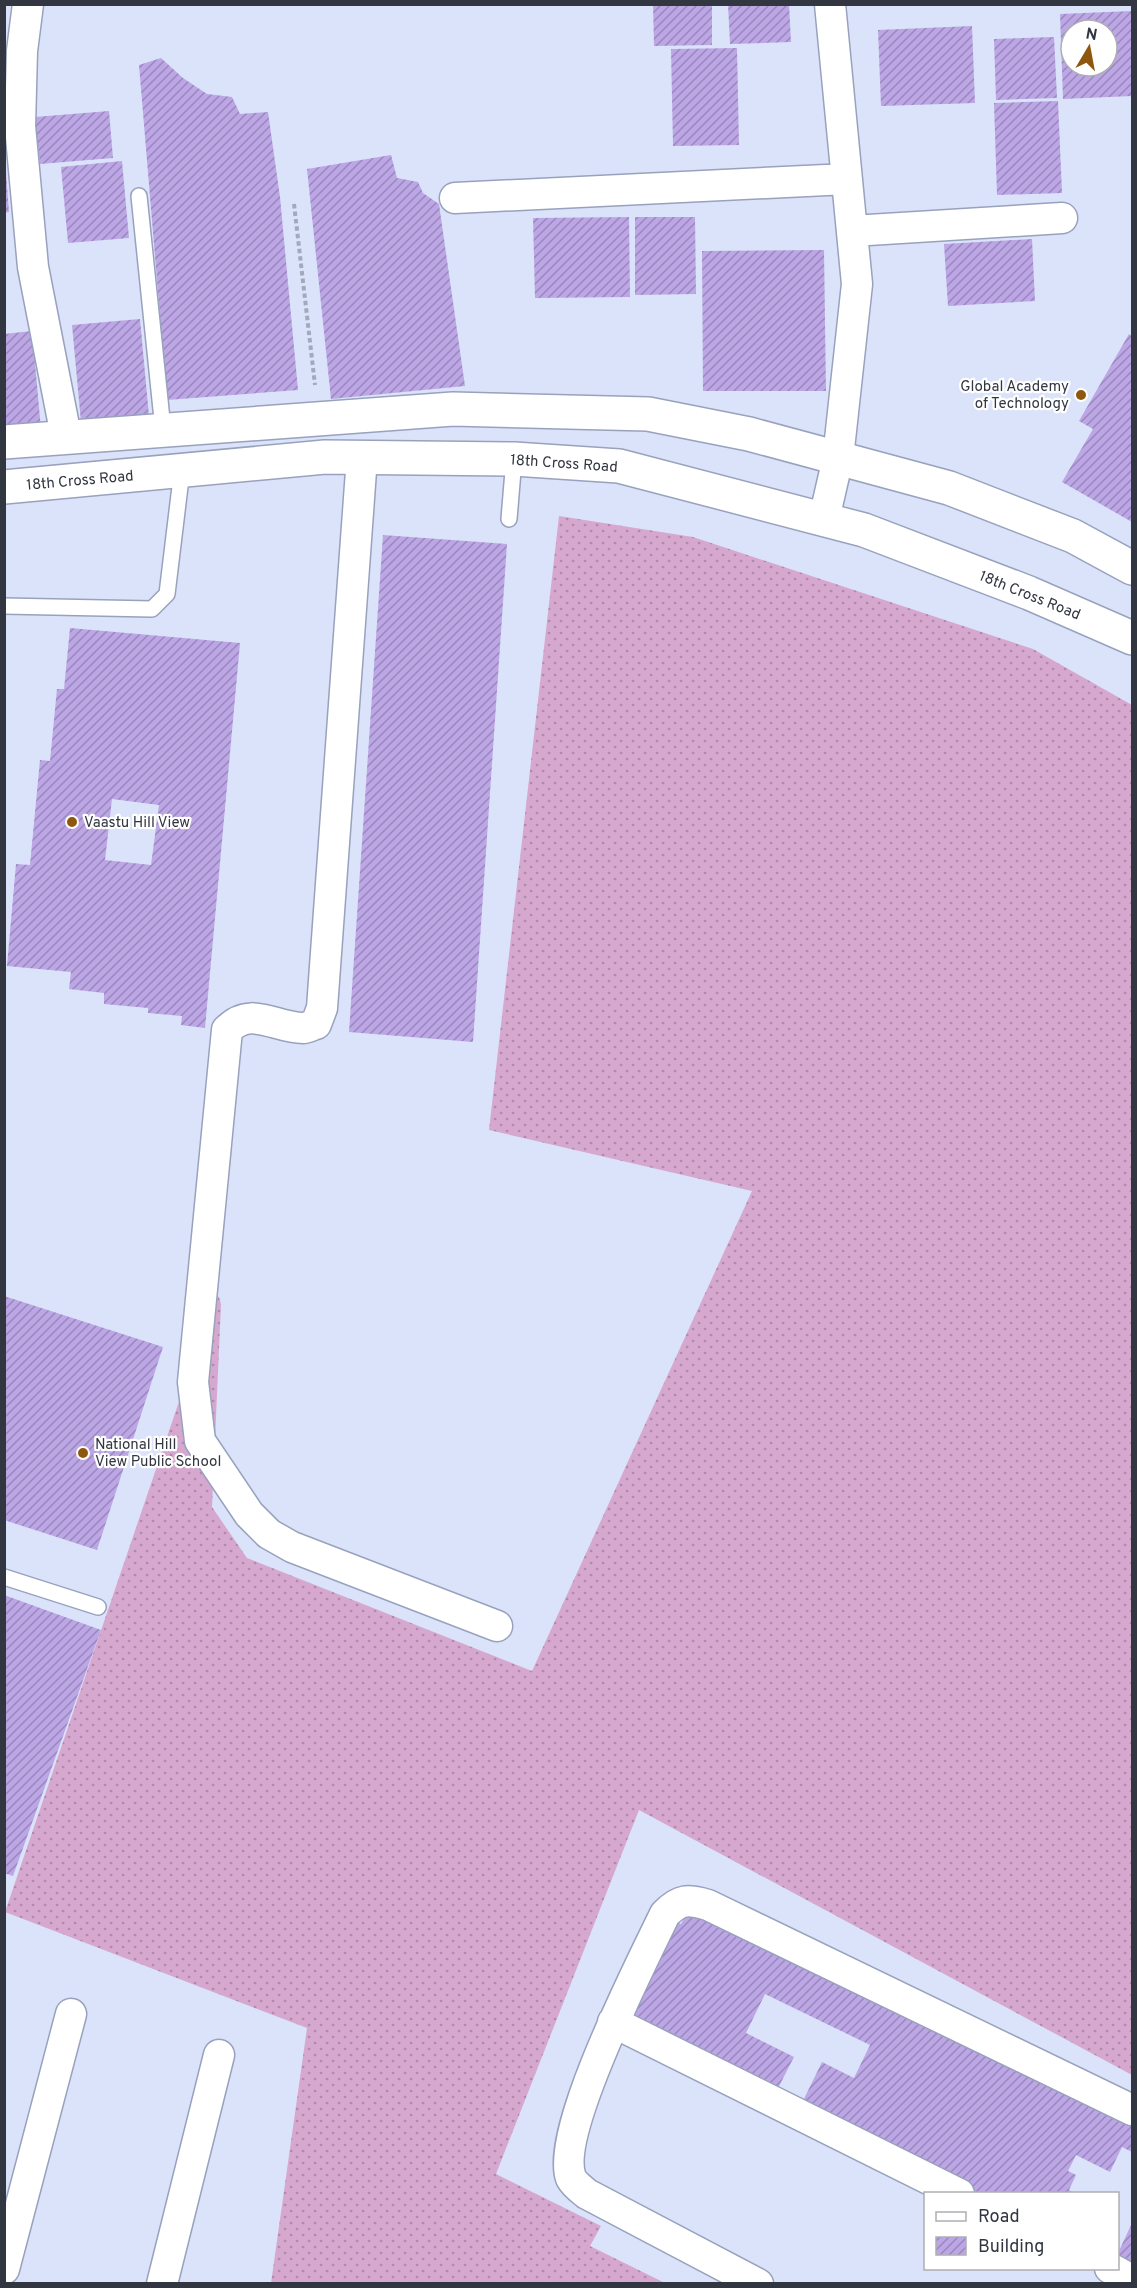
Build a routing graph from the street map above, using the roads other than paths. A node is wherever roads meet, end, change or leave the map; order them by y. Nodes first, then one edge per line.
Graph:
1 (28, 4) edge
2 (830, 4) edge
3 (847, 179) junction
4 (139, 196) dead end
5 (454, 198) dead end
6 (1062, 218) dead end
7 (852, 231) junction
8 (163, 429) junction
9 (66, 436) junction
10 (4, 442) edge
11 (362, 457) junction
12 (838, 458) junction
13 (514, 459) junction
14 (182, 470) junction
15 (4, 487) edge
16 (509, 519) dead end
17 (824, 519) junction
18 (1132, 568) edge
19 (4, 606) edge
20 (1132, 638) edge
21 (4, 1577) edge
22 (98, 1607) dead end
23 (497, 1626) dead end
24 (71, 2014) dead end
25 (613, 2022) junction
26 (219, 2055) dead end
27 (1132, 2110) edge
28 (957, 2192) edge
29 (4, 2269) edge
30 (1114, 2270) edge
31 (1132, 2280) edge
32 (162, 2283) edge
33 (758, 2283) edge

1 - 9 street
2 - 3 street
3 - 5 street
3 - 7 street
4 - 8 lane
6 - 7 street
7 - 12 street
8 - 9 street
8 - 12 street
9 - 10 street
11 - 13 street, 18th Cross Road
11 - 14 street, 18th Cross Road
11 - 23 street
12 - 17 street
12 - 18 street
13 - 16 lane
13 - 17 street, 18th Cross Road
14 - 15 street, 18th Cross Road
14 - 19 lane
17 - 20 street, 18th Cross Road
21 - 22 lane
24 - 29 street
25 - 27 street
25 - 28 street
25 - 33 street
26 - 32 street
30 - 31 street

